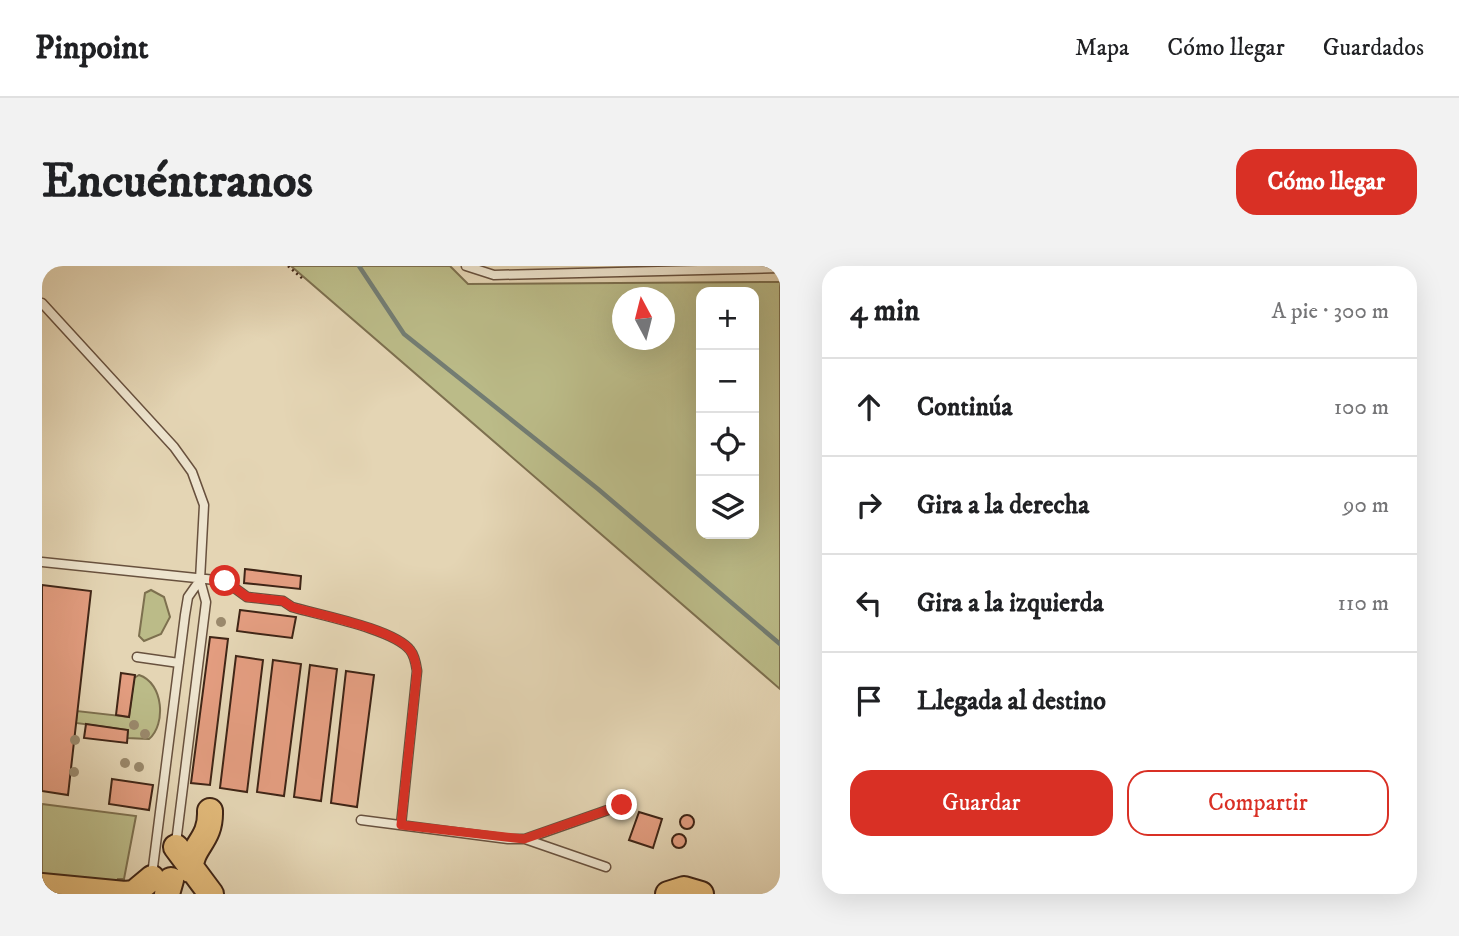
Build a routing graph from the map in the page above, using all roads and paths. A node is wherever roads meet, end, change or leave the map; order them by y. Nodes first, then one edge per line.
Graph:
1 (289, 266) edge
2 (466, 266) edge
3 (780, 268) edge
4 (304, 280) dead end
5 (42, 303) edge
6 (42, 562) edge
7 (200, 580) junction
8 (137, 657) dead end
9 (179, 663) junction
10 (622, 805) dead end
11 (210, 811) dead end
12 (361, 820) dead end
13 (401, 825) junction
14 (524, 839) junction
15 (606, 867) dead end
16 (169, 875) edge
17 (42, 886) edge
18 (42, 892) edge
19 (57, 894) edge
20 (211, 894) edge
21 (668, 894) edge
22 (701, 894) edge

1 - 4 path
2 - 3 lane
5 - 7 lane
6 - 7 lane
7 - 9 lane
7 - 13 lane
7 - 16 lane
8 - 9 lane
9 - 16 lane
10 - 14 lane
11 - 16 main road
12 - 13 lane
13 - 14 lane
14 - 15 lane
16 - 17 main road
16 - 20 main road
18 - 19 main road
21 - 22 main road

